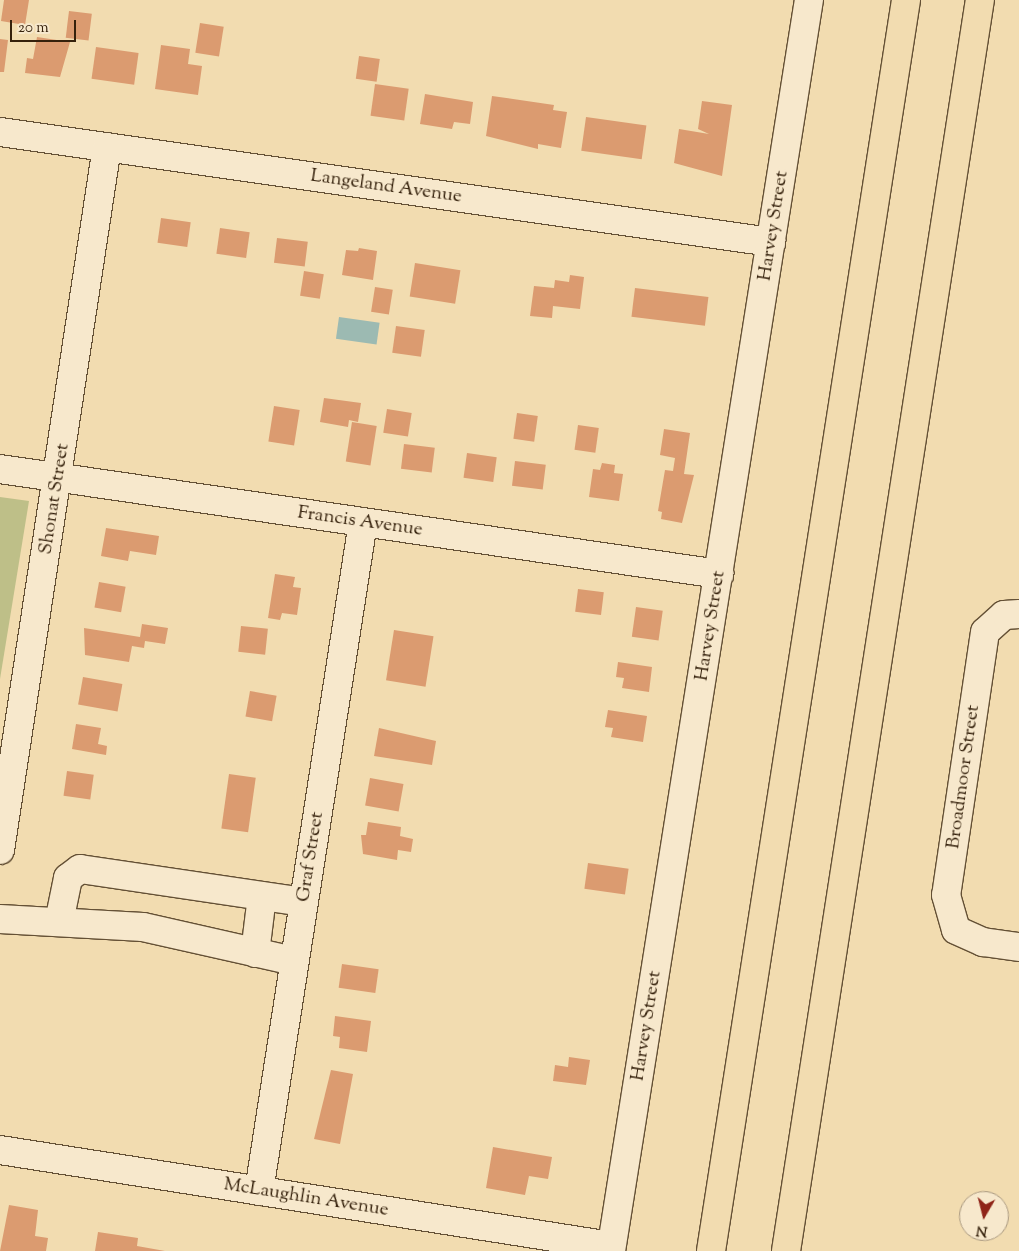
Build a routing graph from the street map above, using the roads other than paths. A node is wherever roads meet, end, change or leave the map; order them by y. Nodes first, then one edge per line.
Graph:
1 (809, 0) edge
2 (906, 0) edge
3 (980, 0) edge
4 (0, 132) edge
5 (107, 147) junction
6 (771, 242) junction
7 (0, 469) edge
8 (59, 477) junction
9 (363, 522) junction
10 (719, 574) junction
11 (1019, 614) edge
12 (0, 850) edge
13 (262, 896) junction
14 (304, 902) junction
15 (0, 919) edge
16 (59, 922) junction
17 (1019, 947) edge
18 (254, 953) junction
19 (294, 961) junction
20 (0, 1150) edge
21 (259, 1191) junction
22 (611, 1249) edge
23 (711, 1251) edge
24 (786, 1251) edge

1 - 6 street, Harvey Street
2 - 23 highway
3 - 24 highway
4 - 5 street, Langeland Avenue
5 - 6 street, Langeland Avenue
5 - 8 street, Shonat Street
6 - 10 street, Harvey Street
7 - 8 street, Francis Avenue
8 - 9 street, Francis Avenue
8 - 12 street, Shonat Street
9 - 10 street, Francis Avenue
9 - 14 street, Graf Street
10 - 22 street, Harvey Street
11 - 17 street, Broadmoor Street
13 - 14 street
13 - 16 street
13 - 18 street
14 - 19 street, Graf Street
15 - 16 street
16 - 18 street
18 - 19 street
19 - 21 street, Graf Street
20 - 21 street, McLaughlin Avenue
21 - 22 street, McLaughlin Avenue

